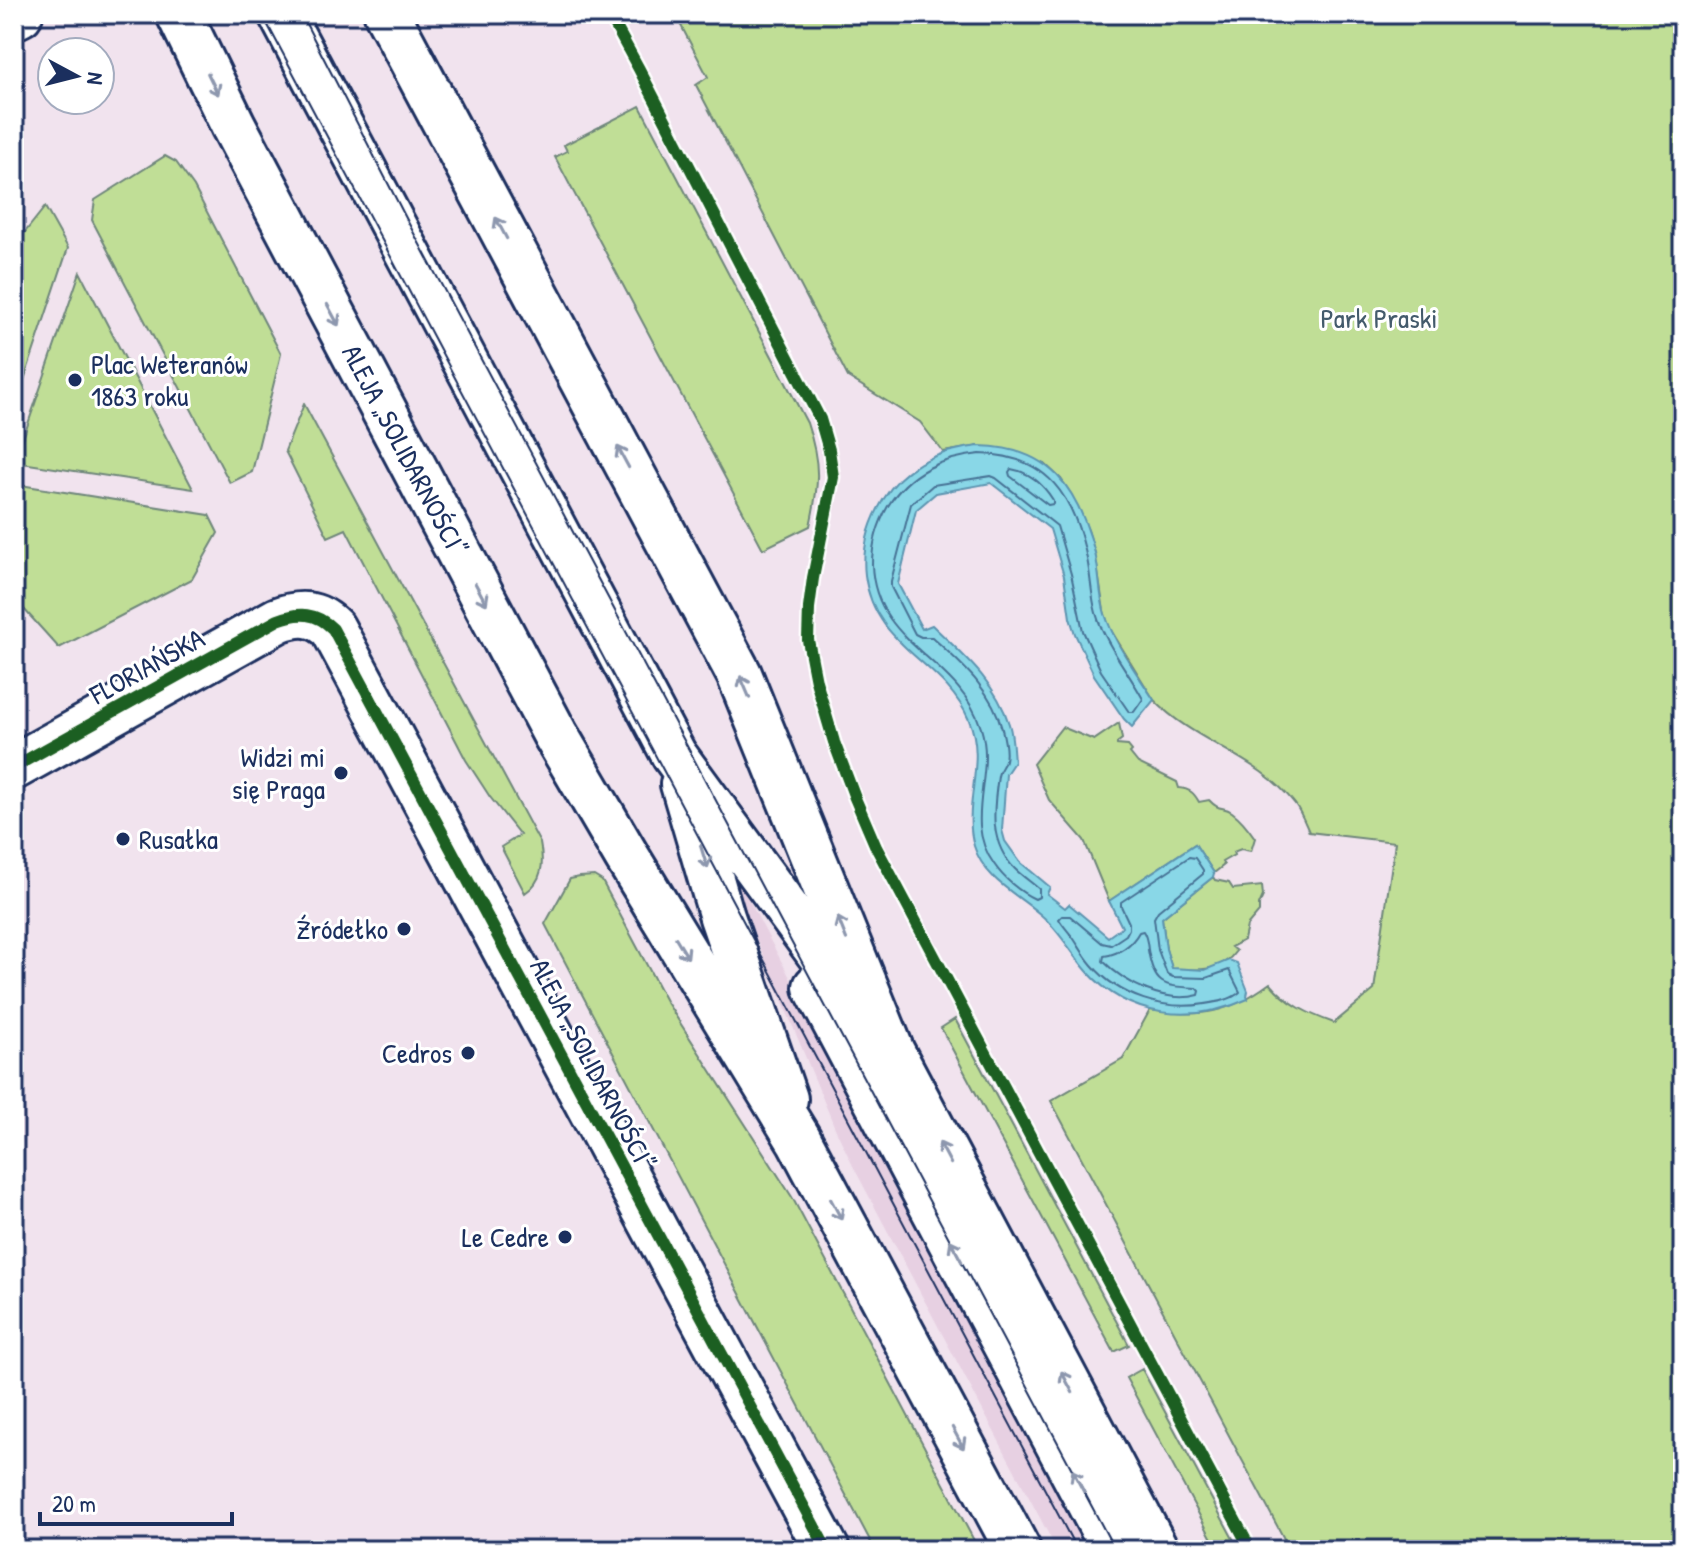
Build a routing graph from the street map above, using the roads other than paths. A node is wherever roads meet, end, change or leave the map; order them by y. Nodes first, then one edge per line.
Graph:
1 (20, 14) edge
2 (179, 14) edge
3 (281, 14) edge
4 (387, 14) edge
5 (14, 17) edge
6 (306, 614) joint
7 (674, 755) junction
8 (14, 767) edge
9 (743, 851) junction
10 (892, 1052) junction
11 (799, 1140) junction
12 (827, 1550) edge
13 (1018, 1550) edge
14 (1114, 1550) edge
15 (1156, 1550) edge

1 - 5 main road
2 -> 11 main road, ALEJA „SOLIDARNOŚCI”
3 - 7 main road
10 -> 4 main road
6 - 8 main road, FLORIAŃSKA
6 - 12 main road, ALEJA „SOLIDARNOŚCI”
7 - 9 main road
7 -> 11 main road
9 - 10 main road
14 -> 9 main road
15 -> 10 main road
11 -> 13 main road, ALEJA „SOLIDARNOŚCI”

